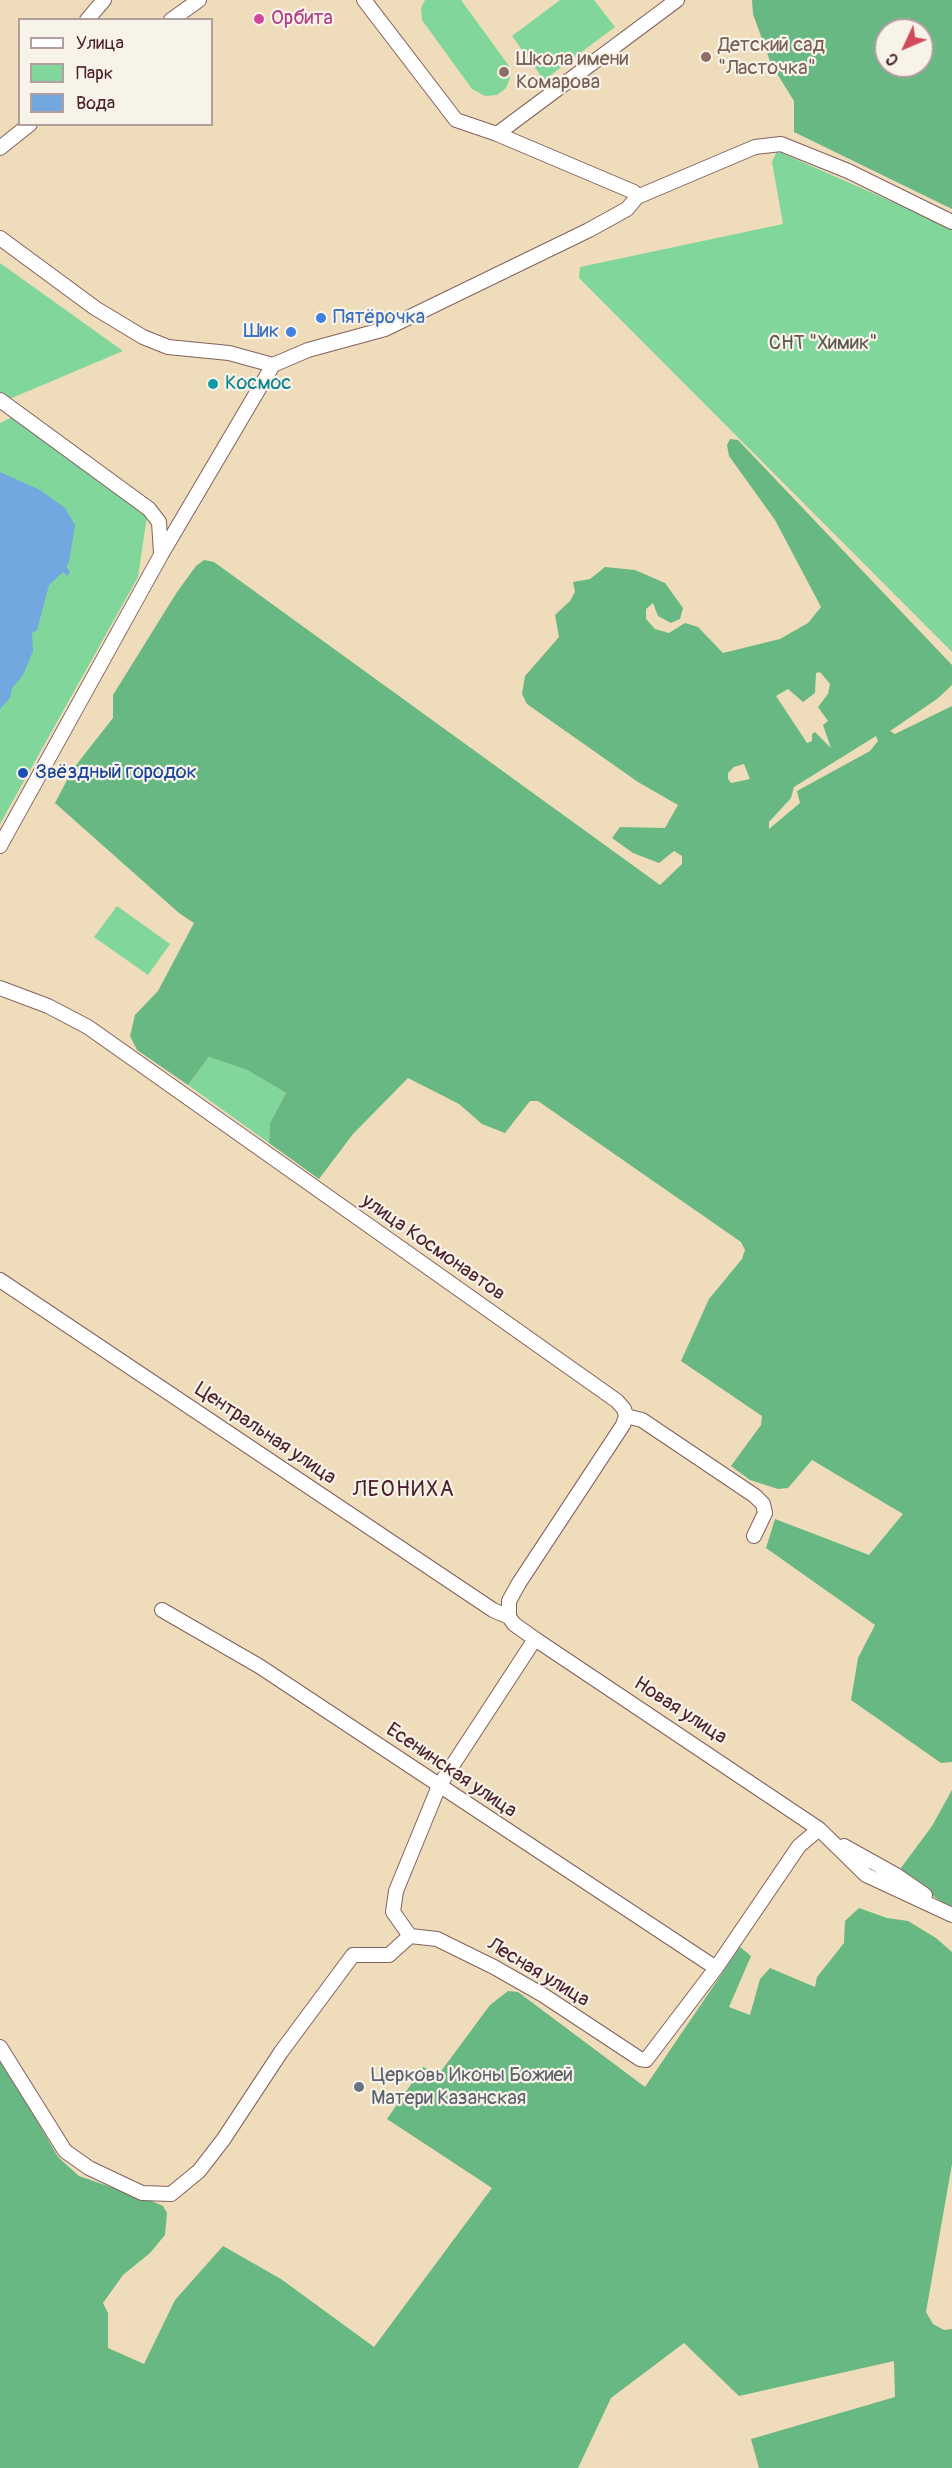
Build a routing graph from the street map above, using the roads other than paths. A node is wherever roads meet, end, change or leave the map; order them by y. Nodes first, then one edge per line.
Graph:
1 (104, 0) edge
2 (199, 0) edge
3 (364, 0) edge
4 (677, 0) edge
5 (184, 5) edge
6 (89, 18) edge
7 (173, 18) edge
8 (28, 126) edge
9 (497, 134) junction
10 (0, 148) edge
11 (638, 197) junction
12 (952, 222) edge
13 (0, 238) edge
14 (273, 365) junction
15 (0, 400) edge
16 (161, 555) junction
17 (0, 846) edge
18 (0, 988) edge
19 (0, 1280) edge
20 (626, 1416) junction
21 (754, 1536) dead end
22 (162, 1610) dead end
23 (509, 1617) junction
24 (535, 1639) junction
25 (439, 1786) junction
26 (824, 1833) junction
27 (952, 1914) edge
28 (410, 1935) junction
29 (716, 1968) junction
30 (0, 2047) edge

1 - 6 street
2 - 5 street
3 - 9 street
4 - 9 street
5 - 7 street
8 - 10 street
9 - 11 street
11 - 12 street
11 - 14 street
13 - 14 street
14 - 16 street
15 - 16 street
16 - 17 street
18 - 20 street, улица Космонавтов
19 - 23 street, Центральная улица
20 - 21 street, улица Космонавтов
20 - 23 street
22 - 25 street, Есенинская улица
23 - 24 street, Новая улица
24 - 25 street
24 - 26 street, Новая улица
25 - 28 street
25 - 29 street, Есенинская улица
26 - 27 street, Новая улица
26 - 29 street
28 - 29 street, Лесная улица
28 - 30 street

